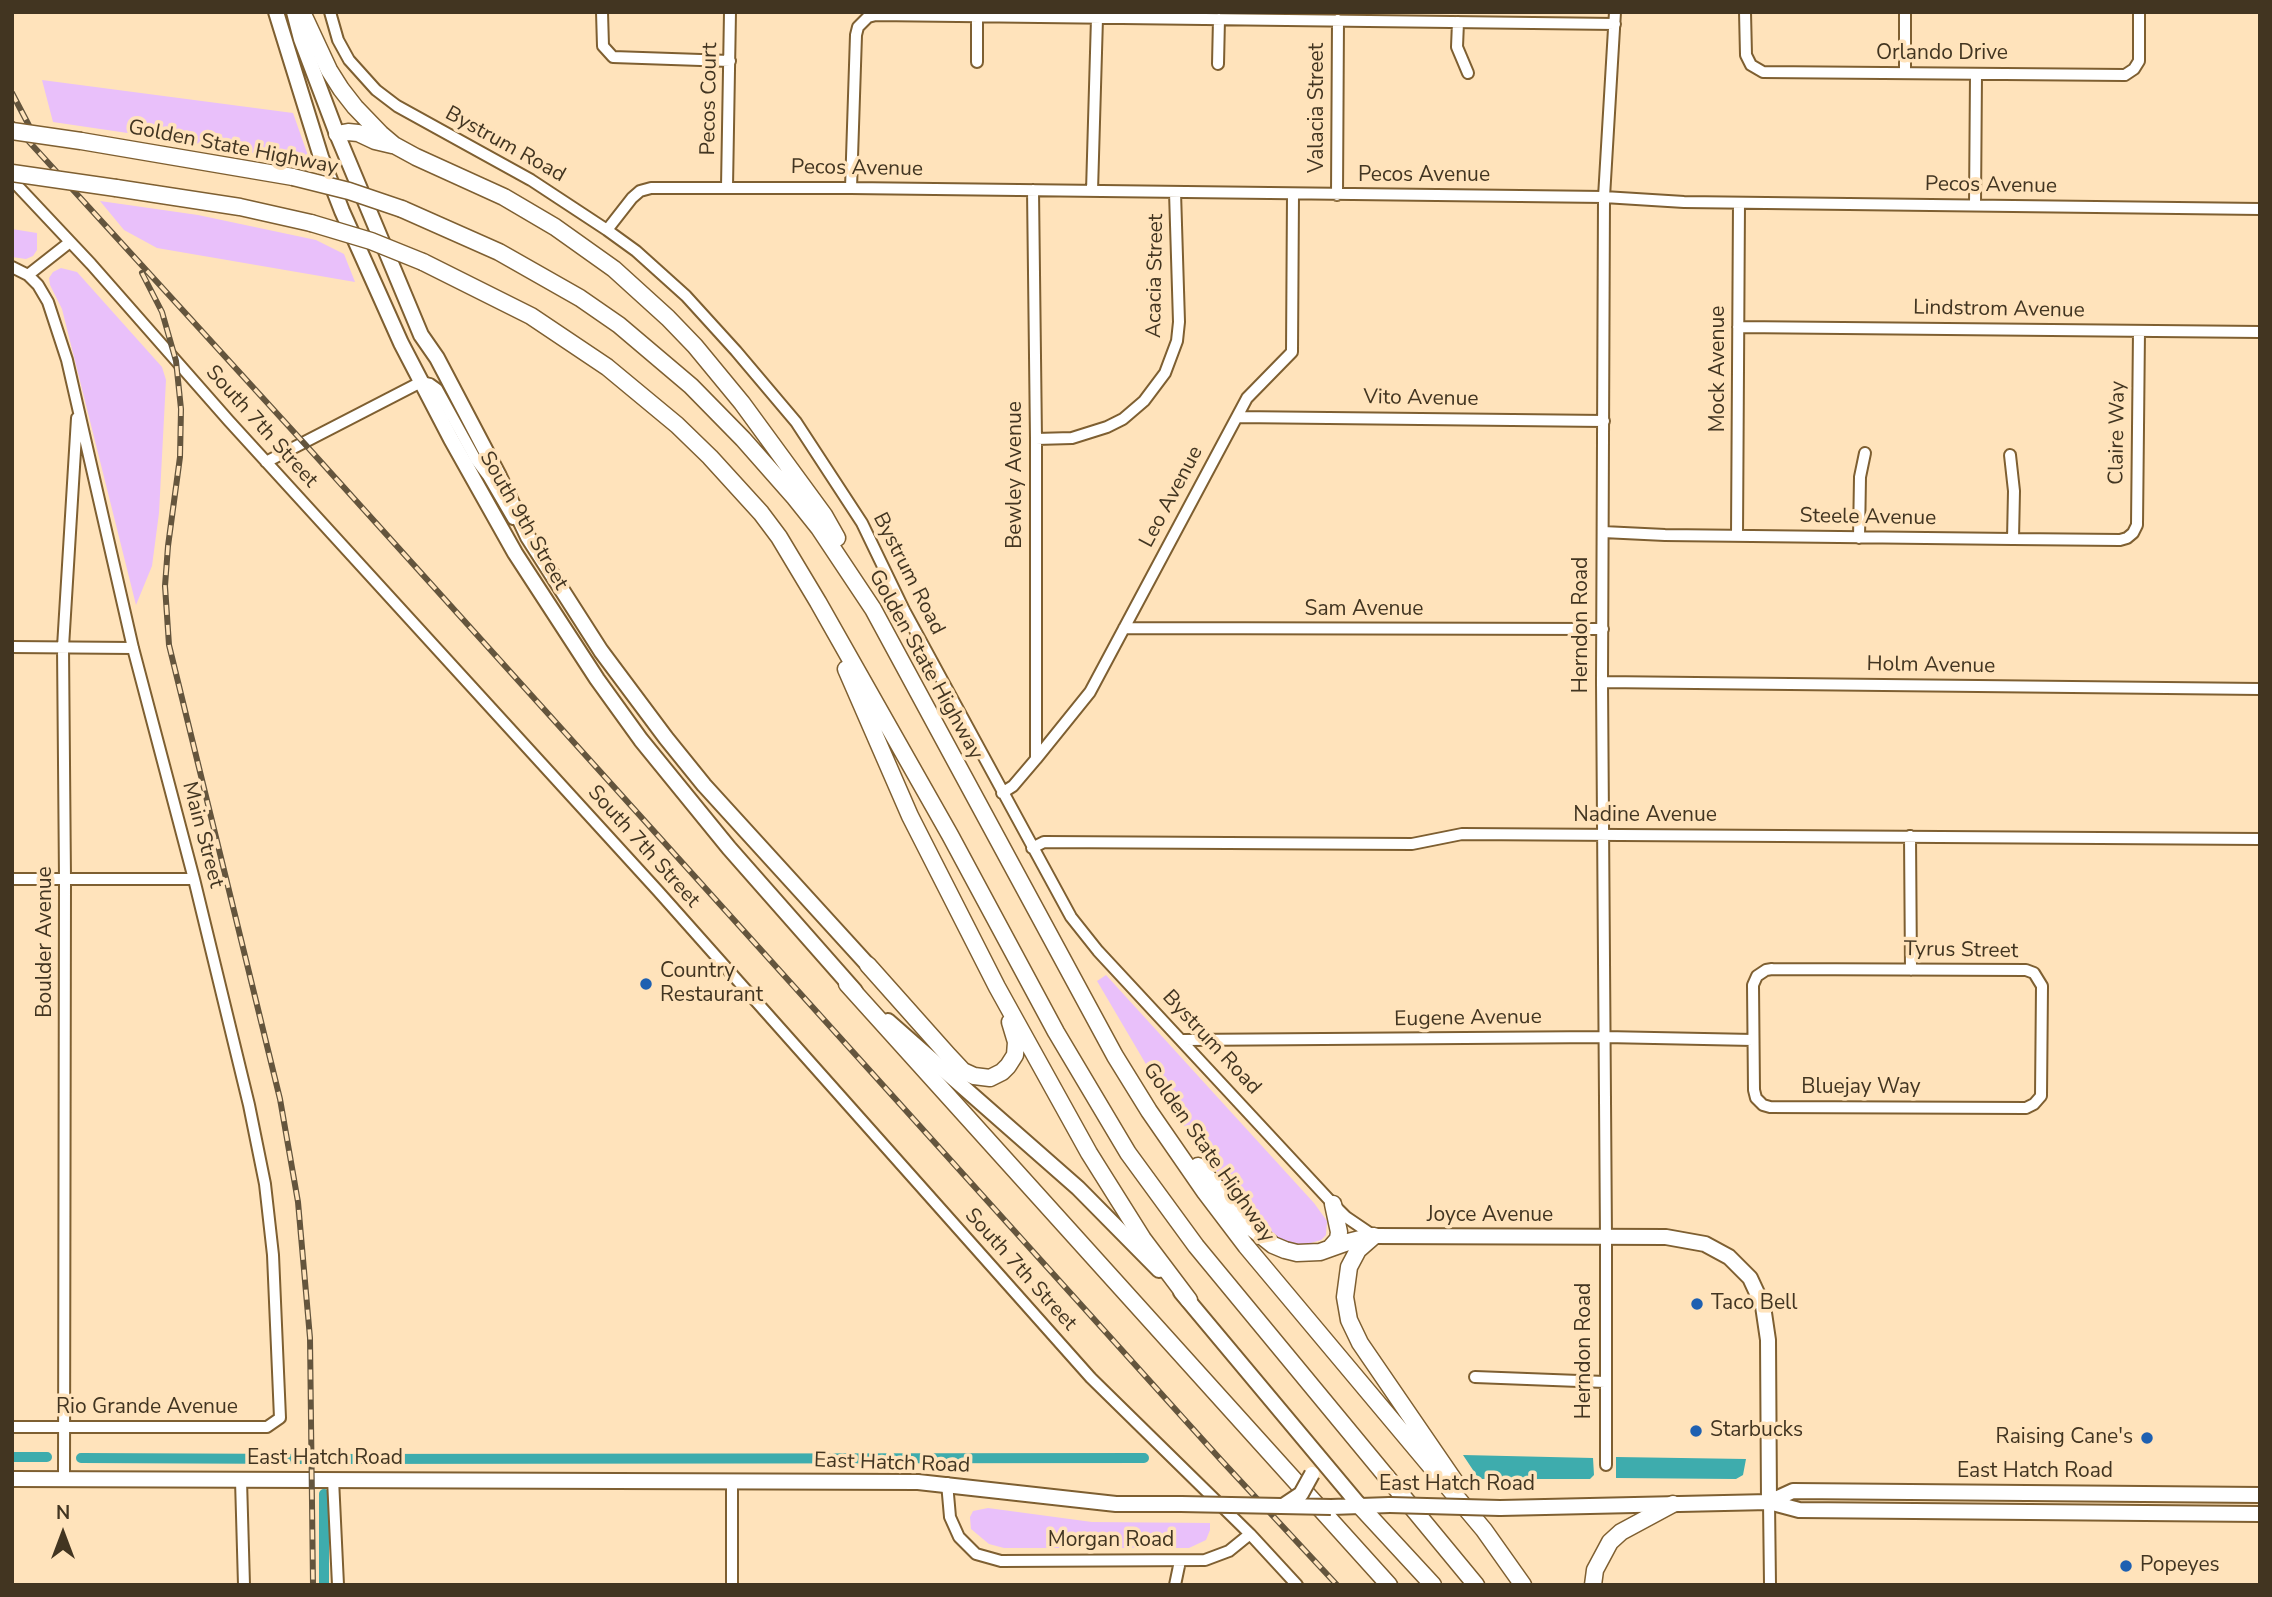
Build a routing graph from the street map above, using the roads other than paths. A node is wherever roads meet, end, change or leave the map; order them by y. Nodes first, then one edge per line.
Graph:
1 (276, 12) edge
2 (294, 12) edge
3 (302, 12) edge
4 (330, 12) edge
5 (601, 12) edge
6 (730, 12) edge
7 (1745, 12) edge
8 (1905, 12) edge
9 (2139, 12) edge
10 (1042, 15) edge
11 (1174, 15) edge
12 (977, 16) junction
13 (1097, 18) junction
14 (1615, 18) edge
15 (1219, 19) junction
16 (1338, 20) junction
17 (1458, 22) junction
18 (730, 61) junction
19 (976, 62) dead end
20 (1217, 64) dead end
21 (1468, 73) dead end
22 (1905, 73) junction
23 (1976, 74) junction
24 (12, 131) edge
25 (337, 134) junction
26 (394, 145) junction
27 (321, 157) junction
28 (12, 173) edge
29 (12, 180) edge
30 (727, 187) junction
31 (851, 188) junction
32 (1033, 190) junction
33 (1092, 191) junction
34 (1175, 192) junction
35 (1293, 194) junction
36 (1337, 195) junction
37 (1604, 197) junction
38 (1739, 202) junction
39 (1975, 205) junction
40 (2260, 209) edge
41 (607, 230) junction
42 (71, 242) junction
43 (12, 267) edge
44 (28, 275) junction
45 (1738, 327) junction
46 (2139, 331) junction
47 (2260, 332) edge
48 (421, 335) junction
49 (421, 382) junction
50 (78, 405) junction
51 (1237, 417) junction
52 (1604, 421) junction
53 (1036, 439) junction
54 (1865, 453) dead end
55 (2010, 455) dead end
56 (266, 462) junction
57 (1603, 532) junction
58 (2131, 535) joint
59 (1737, 536) junction
60 (528, 537) junction
61 (1859, 538) junction
62 (2013, 539) junction
63 (818, 602) junction
64 (873, 609) junction
65 (1124, 628) junction
66 (1603, 629) junction
67 (12, 647) edge
68 (63, 648) junction
69 (133, 648) junction
70 (614, 668) junction
71 (597, 679) junction
72 (1602, 682) junction
73 (2260, 689) edge
74 (1036, 760) junction
75 (1002, 793) junction
76 (1604, 835) junction
77 (1910, 836) junction
78 (2260, 839) edge
79 (1032, 848) junction
80 (12, 879) edge
81 (65, 879) junction
82 (194, 879) junction
83 (868, 965) joint
84 (1911, 970) junction
85 (847, 984) junction
86 (997, 987) junction
87 (1605, 1037) junction
88 (1182, 1040) junction
89 (1753, 1040) junction
90 (2036, 1102) joint
91 (1149, 1111) junction
92 (1333, 1204) junction
93 (1374, 1236) junction
94 (1606, 1238) junction
95 (1331, 1247) junction
96 (1189, 1300) junction
97 (1475, 1377) dead end
98 (1605, 1382) junction
99 (280, 1418) joint
100 (12, 1427) edge
101 (64, 1428) junction
102 (1304, 1438) junction
103 (1606, 1465) dead end
104 (12, 1479) edge
105 (64, 1479) junction
106 (333, 1479) junction
107 (241, 1480) junction
108 (732, 1483) junction
109 (947, 1483) junction
110 (2260, 1495) edge
111 (1769, 1502) junction
112 (1673, 1504) junction
113 (1360, 1506) junction
114 (1282, 1507) junction
115 (2260, 1514) edge
116 (1484, 1530) junction
117 (1250, 1534) junction
118 (1180, 1560) junction
119 (244, 1585) edge
120 (338, 1585) edge
121 (732, 1585) edge
122 (1175, 1585) edge
123 (1297, 1585) edge
124 (1389, 1585) edge
125 (1433, 1585) edge
126 (1476, 1585) edge
127 (1523, 1585) edge
128 (1593, 1585) edge
129 (1770, 1585) edge

1 - 27 main road, South 9th Street
2 - 25 main road, South 9th Street
3 - 26 highway
4 - 41 street, Bystrum Road
5 - 18 street
6 - 18 street, Pecos Court
7 - 22 street, Orlando Drive
8 - 22 street
9 - 23 street, Orlando Drive
10 - 12 street
10 - 13 street
11 - 13 street
11 - 15 street
12 - 19 street
12 - 31 street
13 - 33 street
14 - 17 street
14 - 37 street, Herndon Road
15 - 16 street
15 - 20 street
16 - 17 street
16 - 36 street, Valacia Street
17 - 21 street
18 - 30 street, Pecos Court
22 - 23 street, Orlando Drive
23 - 39 street
24 - 64 highway, Golden State Highway, bridge
25 - 26 highway
25 - 27 main road
25 - 48 main road, South 9th Street
26 - 64 highway
27 - 49 main road, South 9th Street
28 - 63 highway, bridge
29 - 42 street, South 7th Street
30 - 31 street, Pecos Avenue
30 - 41 street, Pecos Avenue
31 - 32 street, Pecos Avenue
32 - 33 street, Pecos Avenue
32 - 53 street, Bewley Avenue
33 - 34 street, Pecos Avenue
34 - 35 street, Pecos Avenue
34 - 53 street, Acacia Street
35 - 36 street, Pecos Avenue
35 - 51 street, Leo Avenue
36 - 37 street, Pecos Avenue
37 - 38 street, Pecos Avenue
37 - 52 street, Herndon Road
38 - 39 street, Pecos Avenue
38 - 45 street, Mock Avenue
39 - 40 street, Pecos Avenue
41 - 75 street, Bystrum Road
42 - 44 street
42 - 56 street, South 7th Street
43 - 44 street
44 - 50 street, Main Street
45 - 46 street, Lindstrom Avenue
45 - 59 street, Mock Avenue
46 - 47 street, Lindstrom Avenue
46 - 58 street, Claire Way
48 - 49 main road
48 - 60 main road, South 9th Street
49 - 56 street
49 - 60 street
49 - 71 main road, South 9th Street
50 - 68 street, Boulder Avenue
50 - 69 street, Main Street
51 - 52 street, Vito Avenue
51 - 65 street, Leo Avenue
52 - 57 street, Herndon Road
53 - 74 street, Bewley Avenue
54 - 61 street
55 - 62 street
56 - 117 street, South 7th Street
57 - 59 street, Steele Avenue
57 - 66 street, Herndon Road
58 - 62 street, Steele Avenue
59 - 61 street, Steele Avenue
60 - 70 main road, South 9th Street
61 - 62 street, Steele Avenue
63 - 86 highway
63 - 126 highway
64 - 91 highway, Golden State Highway
65 - 66 street, Sam Avenue
65 - 74 street, Leo Avenue
66 - 72 street, Herndon Road
67 - 68 street
68 - 69 street
68 - 81 street, Boulder Avenue
69 - 82 street, Main Street
70 - 71 main road
70 - 83 main road, South 9th Street
71 - 85 main road, South 9th Street
72 - 73 street, Holm Avenue
72 - 76 street, Herndon Road
74 - 75 street, Leo Avenue
75 - 79 street, Bystrum Road
76 - 77 street, Nadine Avenue
76 - 79 street, Nadine Avenue
76 - 87 street, Herndon Road
77 - 78 street, Nadine Avenue
77 - 84 street
79 - 88 street, Bystrum Road
80 - 81 street
81 - 82 street
81 - 101 street, Boulder Avenue
82 - 99 street, Main Street
83 - 86 highway
84 - 89 street, Tyrus Street
84 - 90 street, Tyrus Street
85 - 96 main road, South 9th Street
85 - 124 highway
86 - 96 highway
87 - 88 street, Eugene Avenue
87 - 89 street, Eugene Avenue
87 - 94 street, Herndon Road
88 - 92 street, Bystrum Road
89 - 90 street, Bluejay Way
91 - 95 highway
91 - 116 highway, Golden State Highway
92 - 93 street, Bystrum Road
92 - 95 highway
93 - 94 main road, Joyce Avenue
93 - 95 highway
93 - 116 highway
94 - 98 street, Herndon Road
94 - 111 main road
96 - 102 main road, South 9th Street
97 - 98 street
98 - 103 street, Herndon Road
99 - 101 street, Rio Grande Avenue
100 - 101 street, Rio Grande Avenue
101 - 105 street, Boulder Avenue
102 - 113 main road, South 9th Street
102 - 114 main road, bridge
104 - 105 main road, East Hatch Road
105 - 107 main road, East Hatch Road
106 - 107 main road, East Hatch Road
106 - 108 main road, East Hatch Road
106 - 120 street
107 - 119 street
108 - 109 main road, East Hatch Road
108 - 121 street
109 - 114 main road, East Hatch Road, bridge
109 - 118 street, Morgan Road
110 - 111 main road, East Hatch Road
111 - 112 main road, East Hatch Road
111 - 115 main road, East Hatch Road
111 - 129 street
112 - 113 main road, East Hatch Road, bridge
112 - 128 highway
113 - 114 main road, East Hatch Road, bridge
113 - 125 highway
116 - 127 highway, Golden State Highway
117 - 118 street, Morgan Road
117 - 123 street
118 - 122 street

